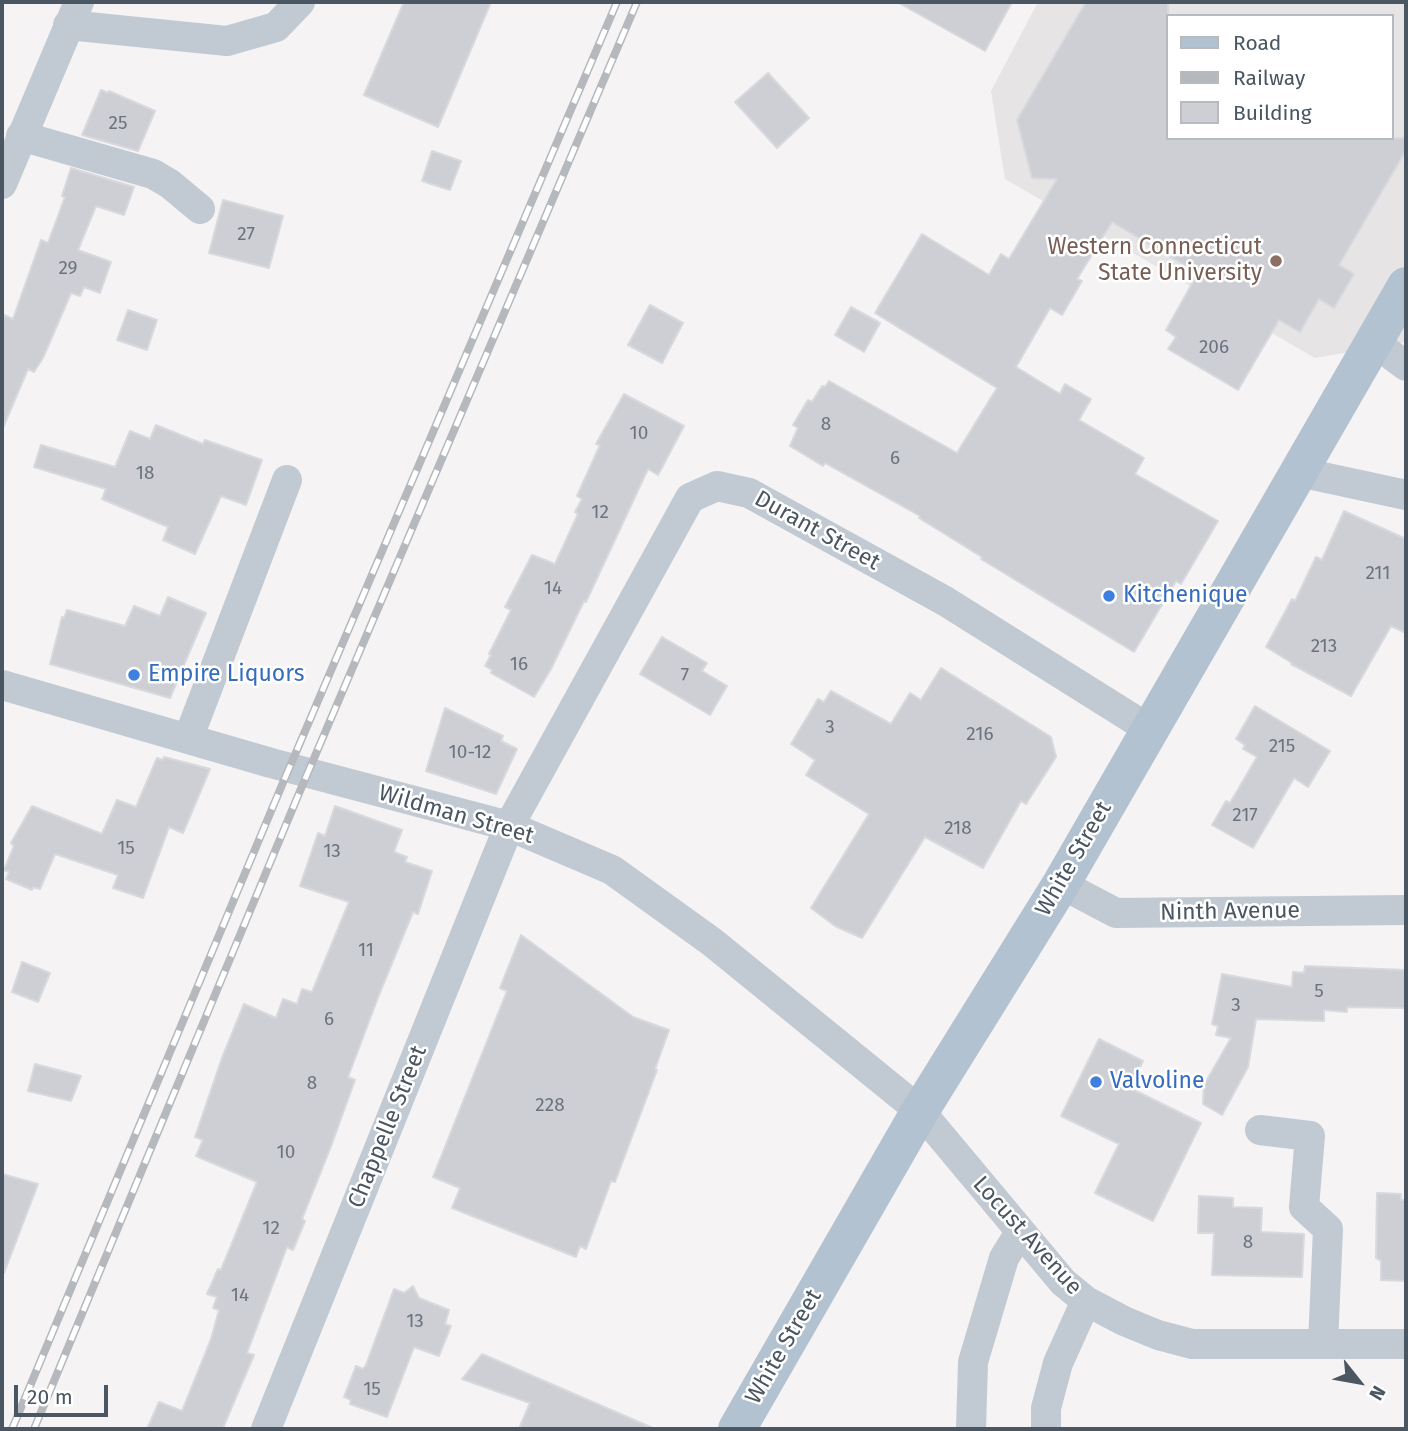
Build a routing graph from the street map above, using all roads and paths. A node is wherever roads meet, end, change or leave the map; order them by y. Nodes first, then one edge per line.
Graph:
1 (300, 2) edge
2 (74, 13) edge
3 (22, 136) junction
4 (2, 184) edge
5 (200, 209) dead end
6 (1406, 286) edge
7 (1374, 342) junction
8 (1406, 366) edge
9 (1299, 472) junction
10 (287, 480) dead end
11 (1406, 495) edge
12 (2, 685) edge
13 (1149, 729) junction
14 (188, 739) junction
15 (509, 826) junction
16 (1061, 884) junction
17 (1406, 910) edge
18 (920, 1111) junction
19 (1260, 1130) dead end
20 (1020, 1232) junction
21 (1086, 1301) junction
22 (1324, 1344) junction
23 (1406, 1344) edge
24 (266, 1429) edge
25 (737, 1429) edge
26 (971, 1429) edge
27 (1046, 1429) edge

1 - 2 street
2 - 3 street
3 - 4 street
3 - 5 street
6 - 7 main road, White Street
7 - 8 street
7 - 9 main road, White Street
9 - 11 street
9 - 13 main road, White Street
10 - 14 street
12 - 14 street, Wildman Street
13 - 15 street, Durant Street
13 - 16 main road, White Street
14 - 15 street, Wildman Street
15 - 18 street, Wildman Street
15 - 24 street, Chappelle Street
16 - 17 street, Ninth Avenue
16 - 18 main road, White Street
18 - 20 street, Locust Avenue
18 - 25 main road, White Street
19 - 22 street
20 - 21 street, Locust Avenue
20 - 26 street
21 - 22 street, Locust Avenue
21 - 27 street
22 - 23 street, Locust Avenue

